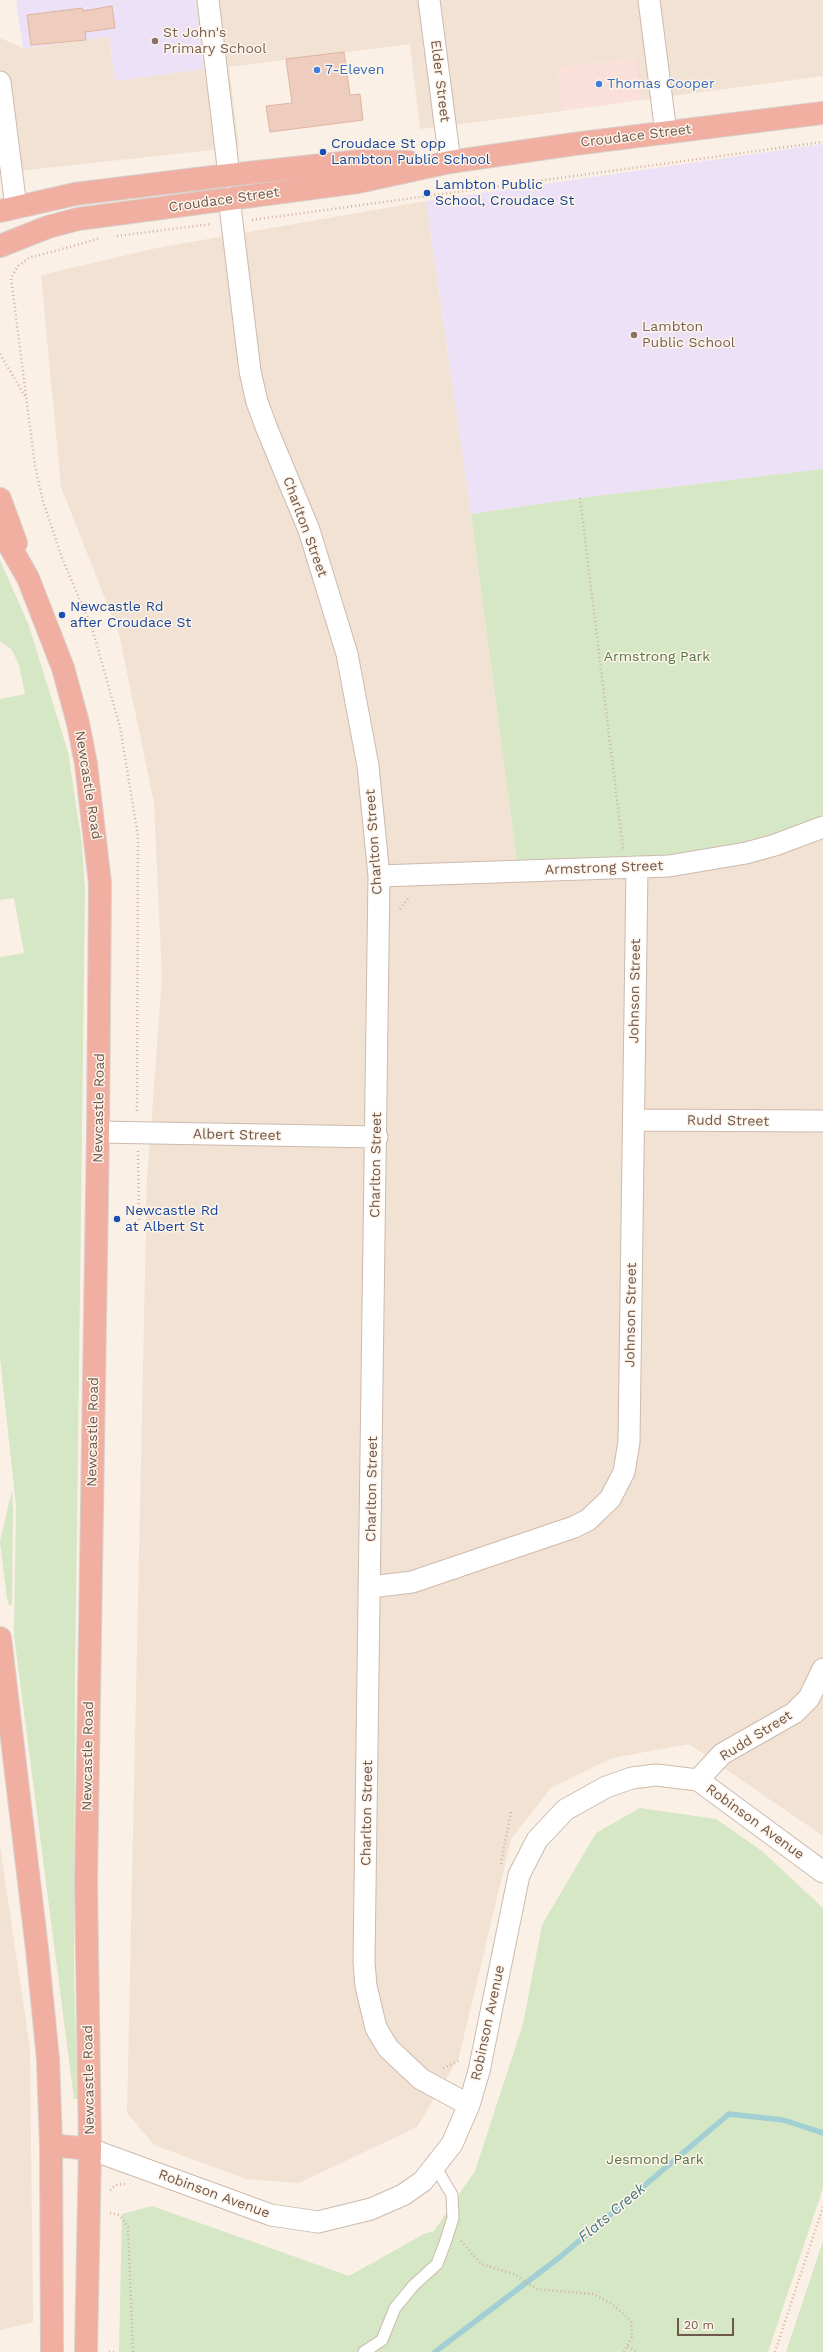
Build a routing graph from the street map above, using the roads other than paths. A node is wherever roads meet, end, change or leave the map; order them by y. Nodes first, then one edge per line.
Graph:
1 (208, 0) edge
2 (429, 0) edge
3 (649, 0) edge
4 (0, 82) edge
5 (823, 113) edge
6 (666, 133) junction
7 (450, 162) junction
8 (229, 175) junction
9 (229, 198) junction
10 (8, 209) edge
11 (48, 227) junction
12 (0, 246) edge
13 (0, 255) edge
14 (0, 499) edge
15 (0, 530) edge
16 (28, 578) junction
17 (823, 827) edge
18 (631, 867) junction
19 (379, 876) junction
20 (634, 1120) junction
21 (823, 1121) edge
22 (98, 1132) junction
23 (377, 1137) junction
24 (370, 1587) junction
25 (0, 1638) edge
26 (823, 1669) edge
27 (3, 1693) edge
28 (698, 1780) junction
29 (823, 1872) edge
30 (469, 2105) junction
31 (51, 2145) junction
32 (90, 2149) junction
33 (436, 2166) junction
34 (52, 2352) edge
35 (86, 2352) edge
36 (364, 2352) edge

1 - 8 street
2 - 7 street, Elder Street
3 - 6 street
4 - 10 street
5 - 6 highway, Croudace Street
6 - 7 highway, Croudace Street
7 - 8 highway, Croudace Street
7 - 9 highway, Croudace Street
8 - 10 highway, Croudace Street
9 - 11 highway, Croudace Street
9 - 19 street, Charlton Street
11 - 12 highway, Croudace Street
11 - 13 highway
14 - 16 highway
15 - 16 highway, Newcastle Road
16 - 22 highway, Newcastle Road
17 - 18 street, Armstrong Street
18 - 19 street, Armstrong Street
18 - 20 street, Johnson Street
19 - 23 street, Charlton Street
20 - 21 street, Rudd Street
20 - 24 street, Johnson Street
22 - 23 street, Albert Street
22 - 32 highway, Newcastle Road
23 - 24 street, Charlton Street
24 - 30 street, Charlton Street
25 - 27 highway
26 - 28 street, Rudd Street
27 - 31 highway
28 - 29 street, Robinson Avenue
28 - 30 street, Robinson Avenue
30 - 33 street, Robinson Avenue
31 - 32 highway
31 - 34 highway
32 - 33 street, Robinson Avenue
32 - 35 highway, Newcastle Road
33 - 36 lane

